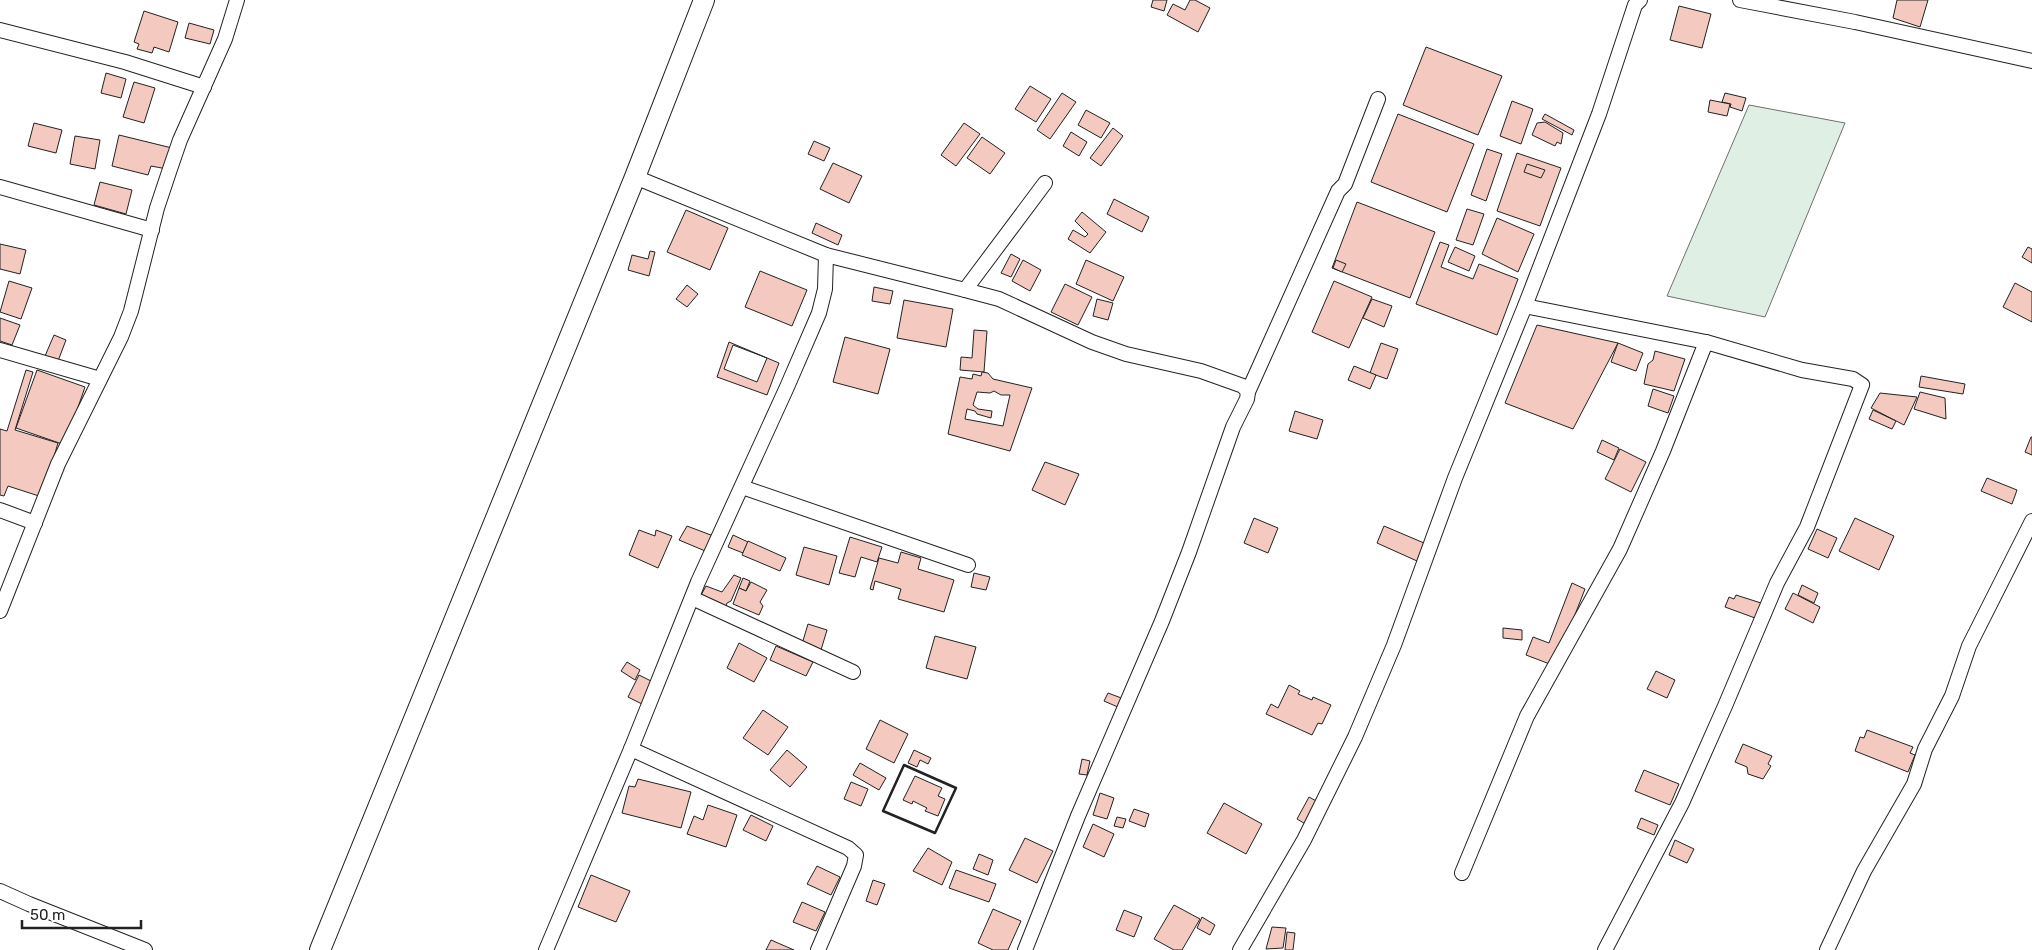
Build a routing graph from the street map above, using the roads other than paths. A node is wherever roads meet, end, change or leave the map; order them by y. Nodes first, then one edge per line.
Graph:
1 (237, 0) edge
2 (704, 0) edge
3 (1640, 0) edge
4 (1740, 0) edge
5 (0, 30) edge
6 (2032, 61) edge
7 (204, 87) junction
8 (1378, 99) dead end
9 (635, 177) junction
10 (1045, 183) dead end
11 (0, 186) edge
12 (152, 230) junction
13 (826, 255) junction
14 (965, 290) junction
15 (1525, 306) junction
16 (1706, 342) junction
17 (0, 350) edge
18 (100, 379) junction
19 (1248, 392) junction
20 (742, 487) junction
21 (0, 510) edge
22 (2032, 521) edge
23 (35, 523) junction
24 (968, 565) dead end
25 (692, 598) junction
26 (0, 612) edge
27 (853, 672) dead end
28 (631, 749) junction
29 (1462, 873) dead end
30 (0, 890) edge
31 (145, 950) edge
32 (320, 950) edge
33 (546, 950) edge
34 (818, 950) edge
35 (1025, 950) edge
36 (1240, 950) edge
37 (1605, 950) edge
38 (1827, 950) edge

1 - 7 street
2 - 9 street
3 - 15 street
4 - 6 street
5 - 7 street
7 - 12 street
8 - 19 street
9 - 13 street
9 - 32 street
10 - 14 street
11 - 12 street
12 - 18 street
13 - 14 street
13 - 20 street
14 - 19 street
15 - 16 street
15 - 36 street
16 - 29 street
16 - 37 street
17 - 18 street
18 - 23 street
19 - 35 street
20 - 24 street
20 - 25 street
21 - 23 street
22 - 38 street
23 - 26 street
25 - 27 street
25 - 28 street
28 - 33 street
28 - 34 street
30 - 31 street

